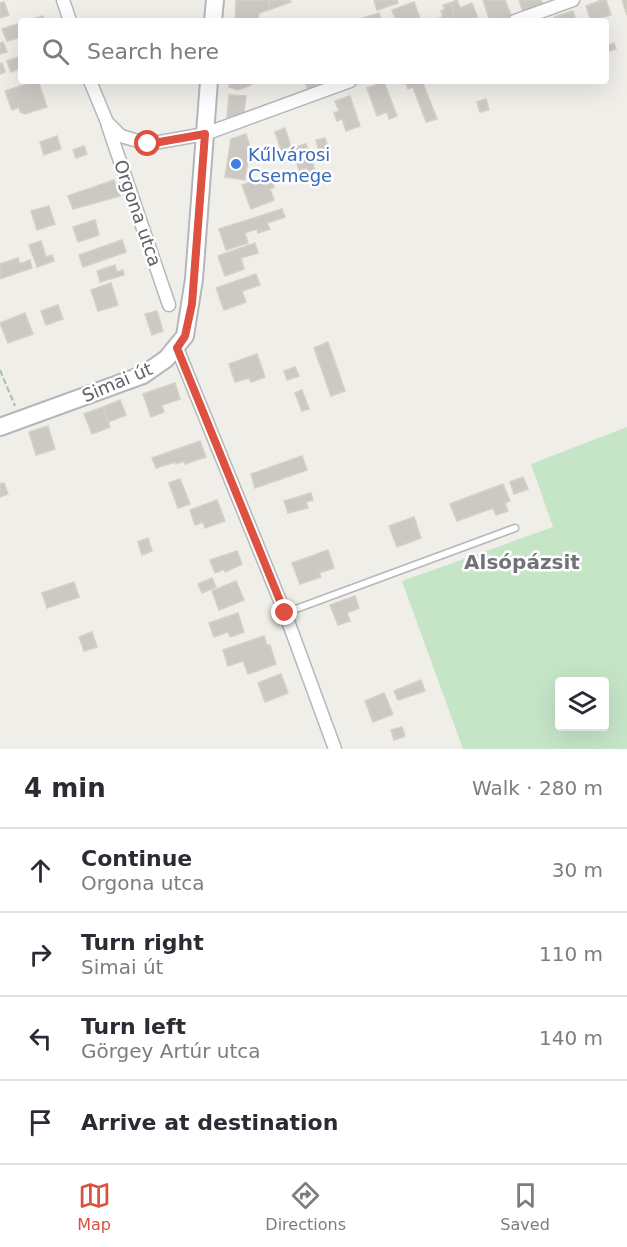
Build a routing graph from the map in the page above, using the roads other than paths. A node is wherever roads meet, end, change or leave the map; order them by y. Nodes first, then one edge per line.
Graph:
1 (63, 0) edge
2 (573, 0) edge
3 (216, 1) edge
4 (69, 18) edge
5 (213, 18) edge
6 (523, 18) edge
7 (91, 84) edge
8 (209, 84) edge
9 (342, 84) edge
10 (107, 122) junction
11 (205, 134) junction
12 (169, 305) dead end
13 (177, 348) junction
14 (0, 428) edge
15 (515, 528) dead end
16 (285, 613) junction
17 (335, 749) edge

1 - 4 street
2 - 6 street
3 - 5 main road
7 - 10 street, Orgona utca
8 - 11 main road, Simai út
9 - 11 street, Orgona utca
10 - 11 street, Orgona utca
10 - 12 street, Orgona utca
11 - 13 main road, Simai út
13 - 14 main road, Simai út
13 - 16 street
15 - 16 lane
16 - 17 street

